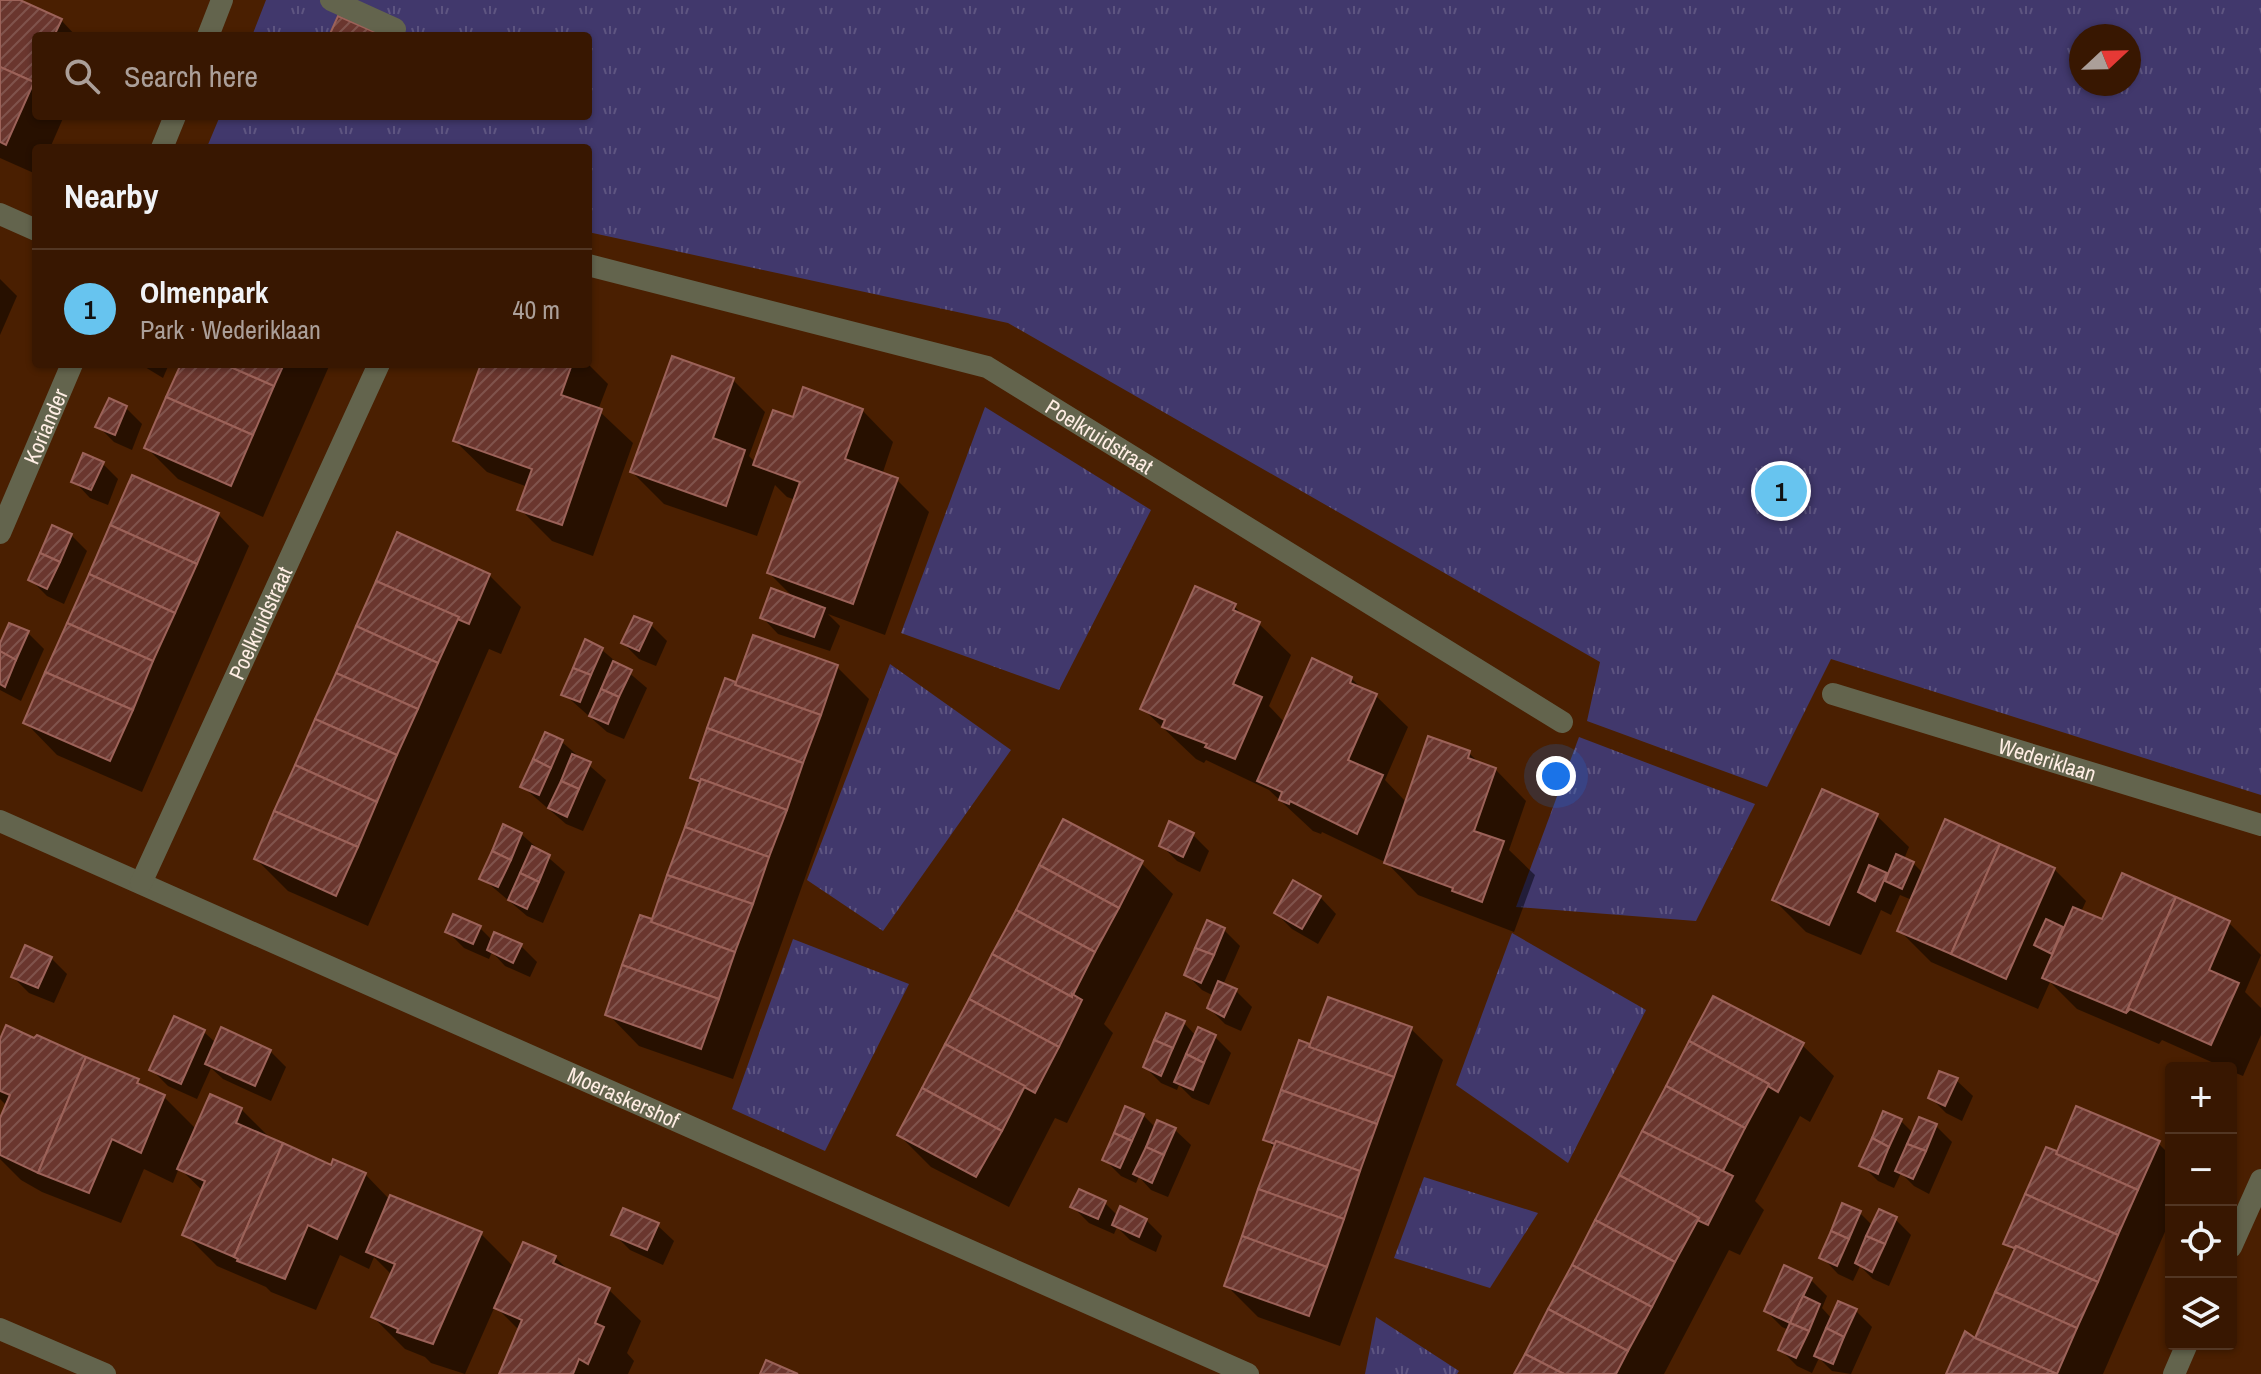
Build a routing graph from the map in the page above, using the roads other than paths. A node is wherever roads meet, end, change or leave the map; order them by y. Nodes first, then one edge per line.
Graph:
1 (222, 0) edge
2 (331, 0) edge
3 (395, 29) dead end
4 (210, 32) edge
5 (173, 120) edge
6 (164, 144) edge
7 (0, 214) edge
8 (32, 228) edge
9 (592, 266) edge
10 (70, 368) edge
11 (377, 368) edge
12 (0, 533) edge
13 (1833, 694) dead end
14 (1562, 722) dead end
15 (0, 821) edge
16 (2261, 825) edge
17 (141, 883) junction
18 (2261, 1180) edge
19 (2237, 1234) edge
20 (0, 1329) edge
21 (2184, 1350) edge
22 (105, 1374) edge
23 (1248, 1374) edge
24 (2174, 1374) edge

1 - 4 street
2 - 3 street
5 - 6 street
7 - 8 street
9 - 14 street, Poelkruidstraat
10 - 12 street, Koriander
11 - 17 street, Poelkruidstraat
13 - 16 street, Wederiklaan
15 - 17 street, Moeraskershof
17 - 23 street, Moeraskershof
18 - 19 street
20 - 22 street
21 - 24 street

